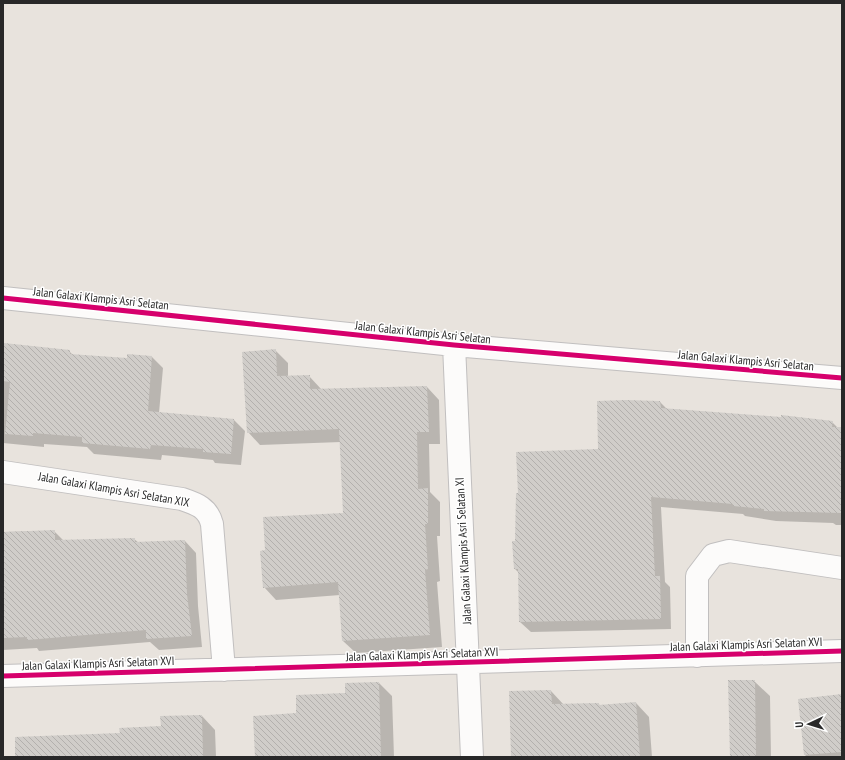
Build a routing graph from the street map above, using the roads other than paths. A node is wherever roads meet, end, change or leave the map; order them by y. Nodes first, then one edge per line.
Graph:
1 (3, 298) edge
2 (454, 346) junction
3 (842, 378) edge
4 (3, 472) edge
5 (842, 568) edge
6 (842, 651) edge
7 (697, 656) junction
8 (468, 663) junction
9 (224, 670) junction
10 (3, 676) edge
11 (472, 757) edge

1 - 2 street, Jalan Galaxi Klampis Asri Selatan
2 - 3 street, Jalan Galaxi Klampis Asri Selatan
2 - 8 street, Jalan Galaxi Klampis Asri Selatan XI
4 - 9 street, Jalan Galaxi Klampis Asri Selatan XIX
5 - 7 street
6 - 7 street, Jalan Galaxi Klampis Asri Selatan XVI
7 - 8 street, Jalan Galaxi Klampis Asri Selatan XVI
8 - 9 street, Jalan Galaxi Klampis Asri Selatan XVI
8 - 11 street, Jalan Galaxi Klampis Asri Selatan XI
9 - 10 street, Jalan Galaxi Klampis Asri Selatan XVI

